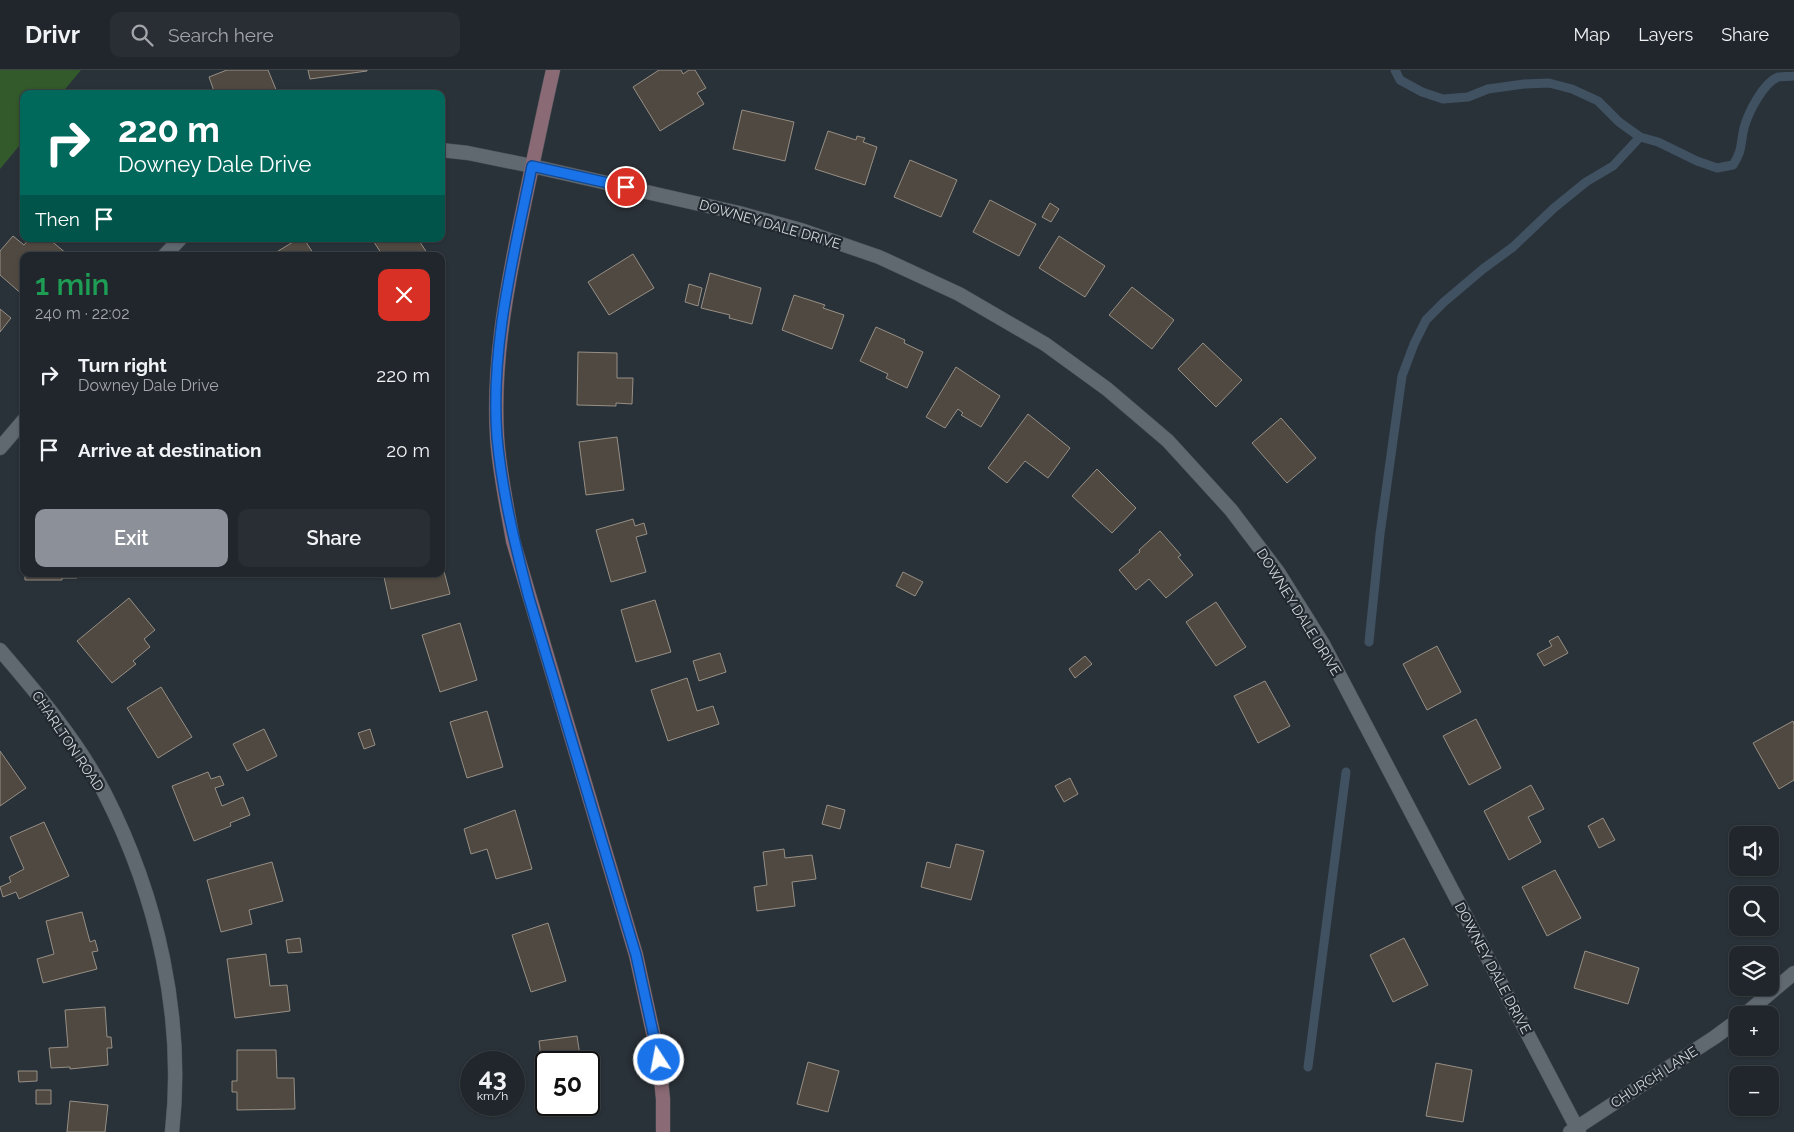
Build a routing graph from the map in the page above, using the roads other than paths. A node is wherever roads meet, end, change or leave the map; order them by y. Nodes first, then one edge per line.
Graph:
1 (553, 70) edge
2 (445, 150) edge
3 (532, 166) junction
4 (177, 242) edge
5 (168, 252) edge
6 (20, 425) edge
7 (0, 448) edge
8 (0, 650) edge
9 (1794, 973) edge
10 (1755, 1006) edge
11 (1729, 1027) edge
12 (1575, 1130) edge
13 (172, 1132) edge
14 (664, 1132) edge

1 - 3 main road
2 - 3 street, DOWNEY DALE DRIVE
3 - 12 street, DOWNEY DALE DRIVE
3 - 14 main road
4 - 5 street
6 - 7 street
8 - 13 street, CHARLTON ROAD
9 - 10 street
11 - 12 street, CHURCH LANE

